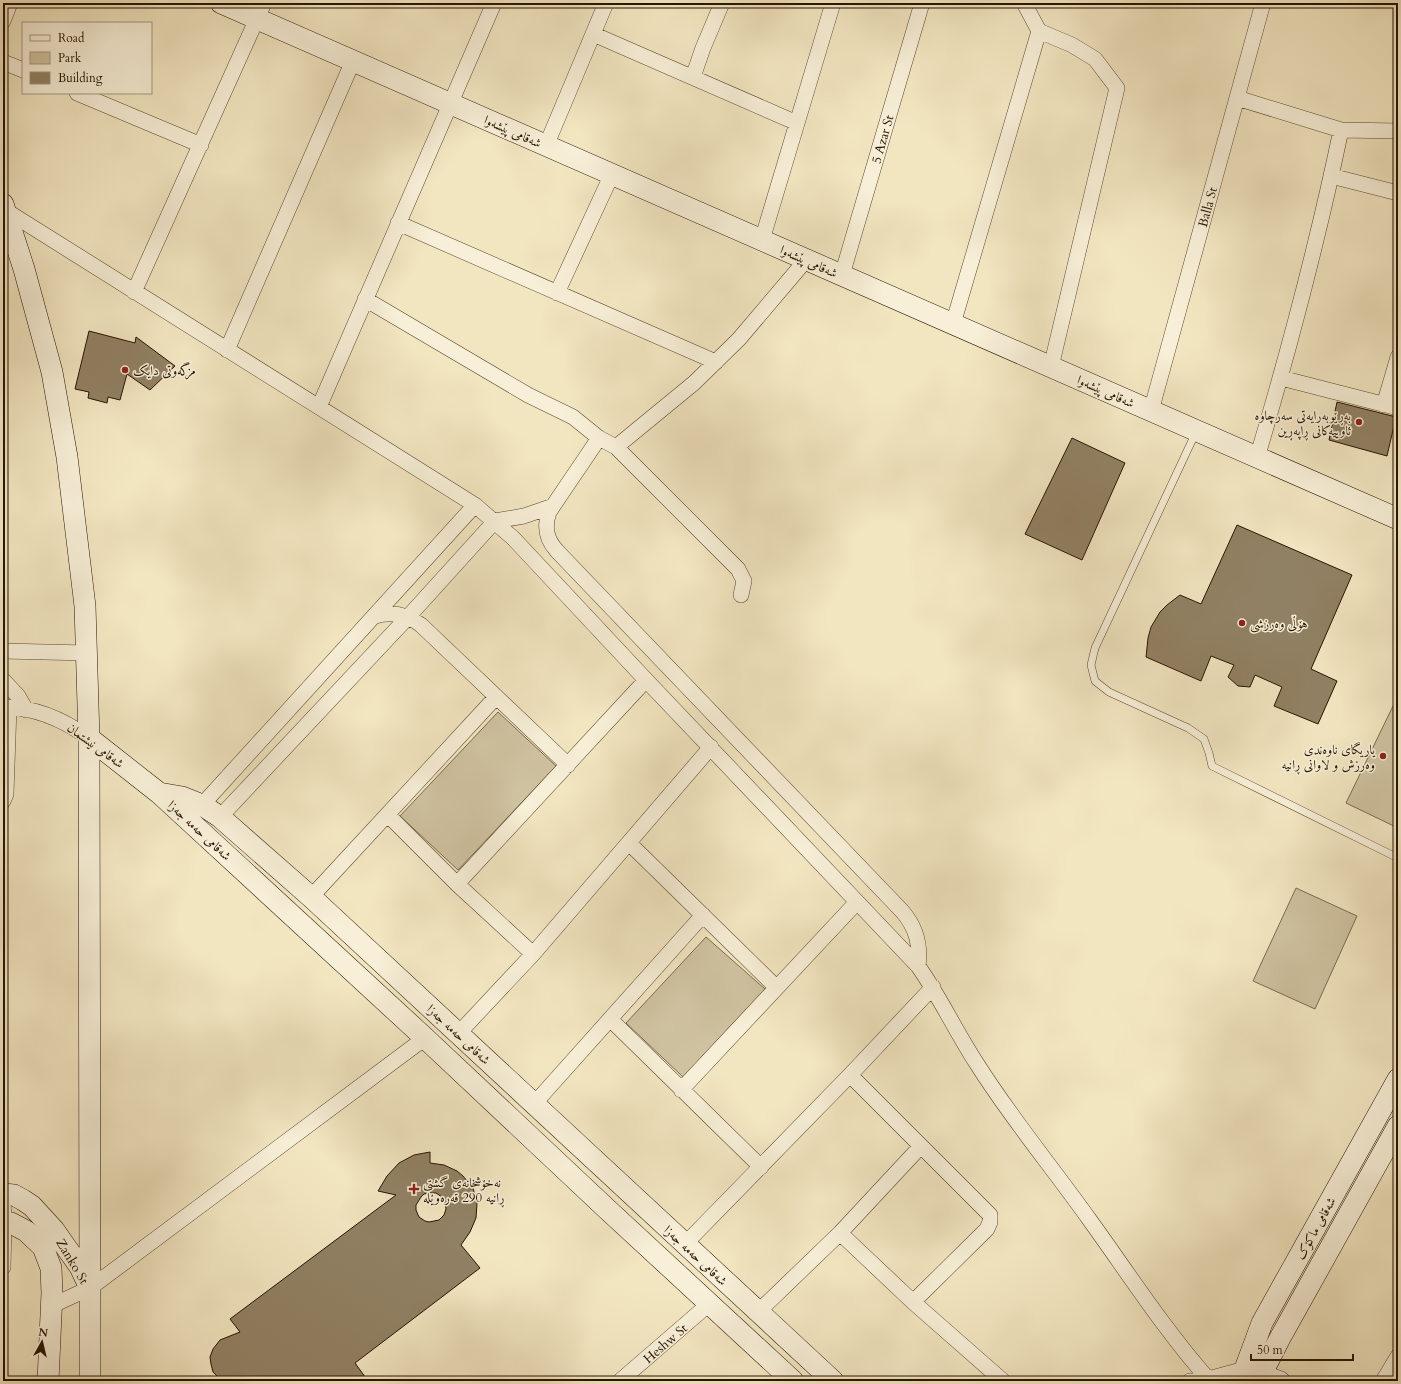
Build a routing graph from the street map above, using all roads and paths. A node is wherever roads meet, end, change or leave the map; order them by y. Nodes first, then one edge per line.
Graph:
1 (10, 3) edge
2 (221, 3) edge
3 (494, 3) edge
4 (606, 3) edge
5 (722, 3) edge
6 (833, 3) edge
7 (922, 3) edge
8 (1024, 3) edge
9 (1263, 3) edge
10 (261, 11) edge
11 (3, 21) edge
12 (1039, 30) junction
13 (593, 34) junction
14 (353, 61) junction
15 (3, 62) edge
16 (22, 70) edge
17 (693, 77) junction
18 (79, 94) edge
19 (1237, 98) junction
20 (451, 104) junction
21 (797, 123) junction
22 (1341, 130) junction
23 (1398, 132) edge
24 (201, 145) junction
25 (546, 146) junction
26 (612, 174) junction
27 (1331, 176) junction
28 (1398, 193) edge
29 (4, 207) edge
30 (398, 223) junction
31 (762, 240) junction
32 (806, 260) junction
33 (842, 276) junction
34 (134, 292) junction
35 (557, 293) junction
36 (365, 299) junction
37 (953, 324) junction
38 (227, 350) junction
39 (1398, 357) edge
40 (716, 362) junction
41 (1051, 367) junction
42 (1281, 378) junction
43 (319, 407) junction
44 (1391, 407) edge
45 (1151, 411) junction
46 (1196, 431) junction
47 (599, 438) junction
48 (616, 447) junction
49 (1257, 458) junction
50 (475, 504) junction
51 (553, 506) junction
52 (1398, 519) edge
53 (495, 521) junction
54 (742, 594) dead end
55 (374, 616) junction
56 (408, 617) junction
57 (3, 651) edge
58 (87, 653) junction
59 (3, 680) edge
60 (646, 680) junction
61 (496, 697) junction
62 (6, 707) edge
63 (26, 710) junction
64 (90, 738) junction
65 (712, 747) junction
66 (568, 764) junction
67 (159, 793) junction
68 (3, 801) edge
69 (202, 805) junction
70 (388, 815) junction
71 (220, 817) junction
72 (630, 843) junction
73 (1398, 858) edge
74 (457, 884) junction
75 (311, 897) junction
76 (857, 902) junction
77 (703, 915) junction
78 (533, 954) junction
79 (918, 966) junction
80 (933, 987) junction
81 (776, 988) junction
82 (610, 1019) junction
83 (458, 1034) junction
84 (425, 1038) junction
85 (850, 1075) junction
86 (1398, 1079) edge
87 (681, 1090) junction
88 (534, 1104) junction
89 (1398, 1126) edge
90 (921, 1146) junction
91 (761, 1167) junction
92 (627, 1190) junction
93 (3, 1194) edge
94 (3, 1199) edge
95 (608, 1210) junction
96 (4, 1222) edge
97 (667, 1228) junction
98 (840, 1233) junction
99 (685, 1244) junction
100 (648, 1247) junction
101 (3, 1267) edge
102 (90, 1288) junction
103 (913, 1302) junction
104 (709, 1304) junction
105 (51, 1306) junction
106 (758, 1312) junction
107 (1398, 1356) edge
108 (1252, 1376) edge
109 (1208, 1379) junction
110 (48, 1381) edge
111 (90, 1381) edge
112 (620, 1381) edge
113 (793, 1381) edge
114 (833, 1381) edge
115 (1003, 1381) edge
116 (1190, 1381) edge
117 (1283, 1381) edge
118 (1384, 1381) edge

1 - 11 street
2 - 10 street, شەقامی پێشەوا
3 - 20 street
4 - 13 street
5 - 17 street
6 - 21 street
7 - 33 street, 5 Azar St
8 - 12 street
9 - 19 street, Balla St
10 - 14 street, شەقامی پێشەوا
10 - 24 street
12 - 37 street
12 - 41 street
13 - 17 street
13 - 25 street
14 - 20 street, شەقامی پێشەوا
14 - 38 street
15 - 16 street
17 - 21 street
18 - 24 street
19 - 22 street
19 - 45 street, Balla St
20 - 25 street, شەقامی پێشەوا
20 - 30 street
21 - 31 street
22 - 23 street
22 - 27 street
24 - 34 street
25 - 26 street, شەقامی پێشەوا
26 - 31 street, شەقامی پێشەوا
26 - 35 street
27 - 28 street
27 - 42 street
29 - 34 street
29 - 58 street
30 - 35 street
30 - 36 street
31 - 32 street, شەقامی پێشەوا
32 - 33 street, شەقامی پێشەوا
32 - 40 street
33 - 37 street, شەقامی پێشەوا
34 - 38 street
35 - 40 street
36 - 43 street
36 - 47 street
37 - 41 street, شەقامی پێشەوا
38 - 43 street
39 - 44 street
40 - 48 street
41 - 45 street, شەقامی پێشەوا
42 - 44 street
42 - 49 street
43 - 50 street
45 - 46 street, شەقامی پێشەوا
46 - 49 street, شەقامی پێشەوا
46 - 73 lane
47 - 48 street
47 - 51 street
48 - 54 street
49 - 52 street, شەقامی پێشەوا
50 - 53 street
50 - 55 street
51 - 53 street
51 - 79 street
53 - 56 street
53 - 60 street
55 - 56 street
55 - 69 street
56 - 61 street
56 - 71 street
57 - 58 street
58 - 64 street
59 - 63 street
60 - 65 street
60 - 66 street
61 - 66 street
61 - 70 street
62 - 63 street, شەقامی نیشتمان
62 - 68 street
63 - 64 street, شەقامی نیشتمان
64 - 67 street, شەقامی نیشتمان
64 - 102 street
65 - 72 street
65 - 76 street
66 - 74 street
67 - 69 street, شەقامی حەمە جەزا
67 - 84 street, شەقامی حەمە جەزا
69 - 71 street, شەقامی حەمە جەزا
70 - 74 street
70 - 75 street
71 - 75 street, شەقامی حەمە جەزا
72 - 77 street
72 - 78 street
74 - 78 street
75 - 83 street, شەقامی حەمە جەزا
76 - 79 street
76 - 81 street
77 - 81 street
77 - 82 street
78 - 83 street
79 - 80 street
80 - 85 street
80 - 109 street
81 - 87 street
82 - 87 street
82 - 88 street
83 - 88 street, شەقامی حەمە جەزا
84 - 95 street, شەقامی حەمە جەزا
84 - 102 street
85 - 90 street
85 - 91 street
86 - 108 street, شەقامی ماکۆک
87 - 91 street
88 - 92 street, شەقامی حەمە جەزا
89 - 108 street, شەقامی ماکۆک
90 - 98 street
90 - 103 street
91 - 99 street
92 - 95 street
92 - 97 street, شەقامی حەمە جەزا
93 - 102 street, Zanko St
94 - 96 street
95 - 100 street, شەقامی حەمە جەزا
96 - 101 street
96 - 105 street, Zanko St
97 - 99 street, شەقامی حەمە جەزا
97 - 100 street
98 - 103 street
98 - 106 street
99 - 106 street, شەقامی حەمە جەزا
100 - 104 street, شەقامی حەمە جەزا
102 - 105 street
102 - 111 street, Zanko St
103 - 115 street
104 - 112 street, Heshw St
104 - 113 street, شەقامی حەمە جەزا
105 - 110 street, Zanko St
106 - 114 street, شەقامی حەمە جەزا
107 - 118 street
108 - 109 street
108 - 117 street
109 - 116 street

